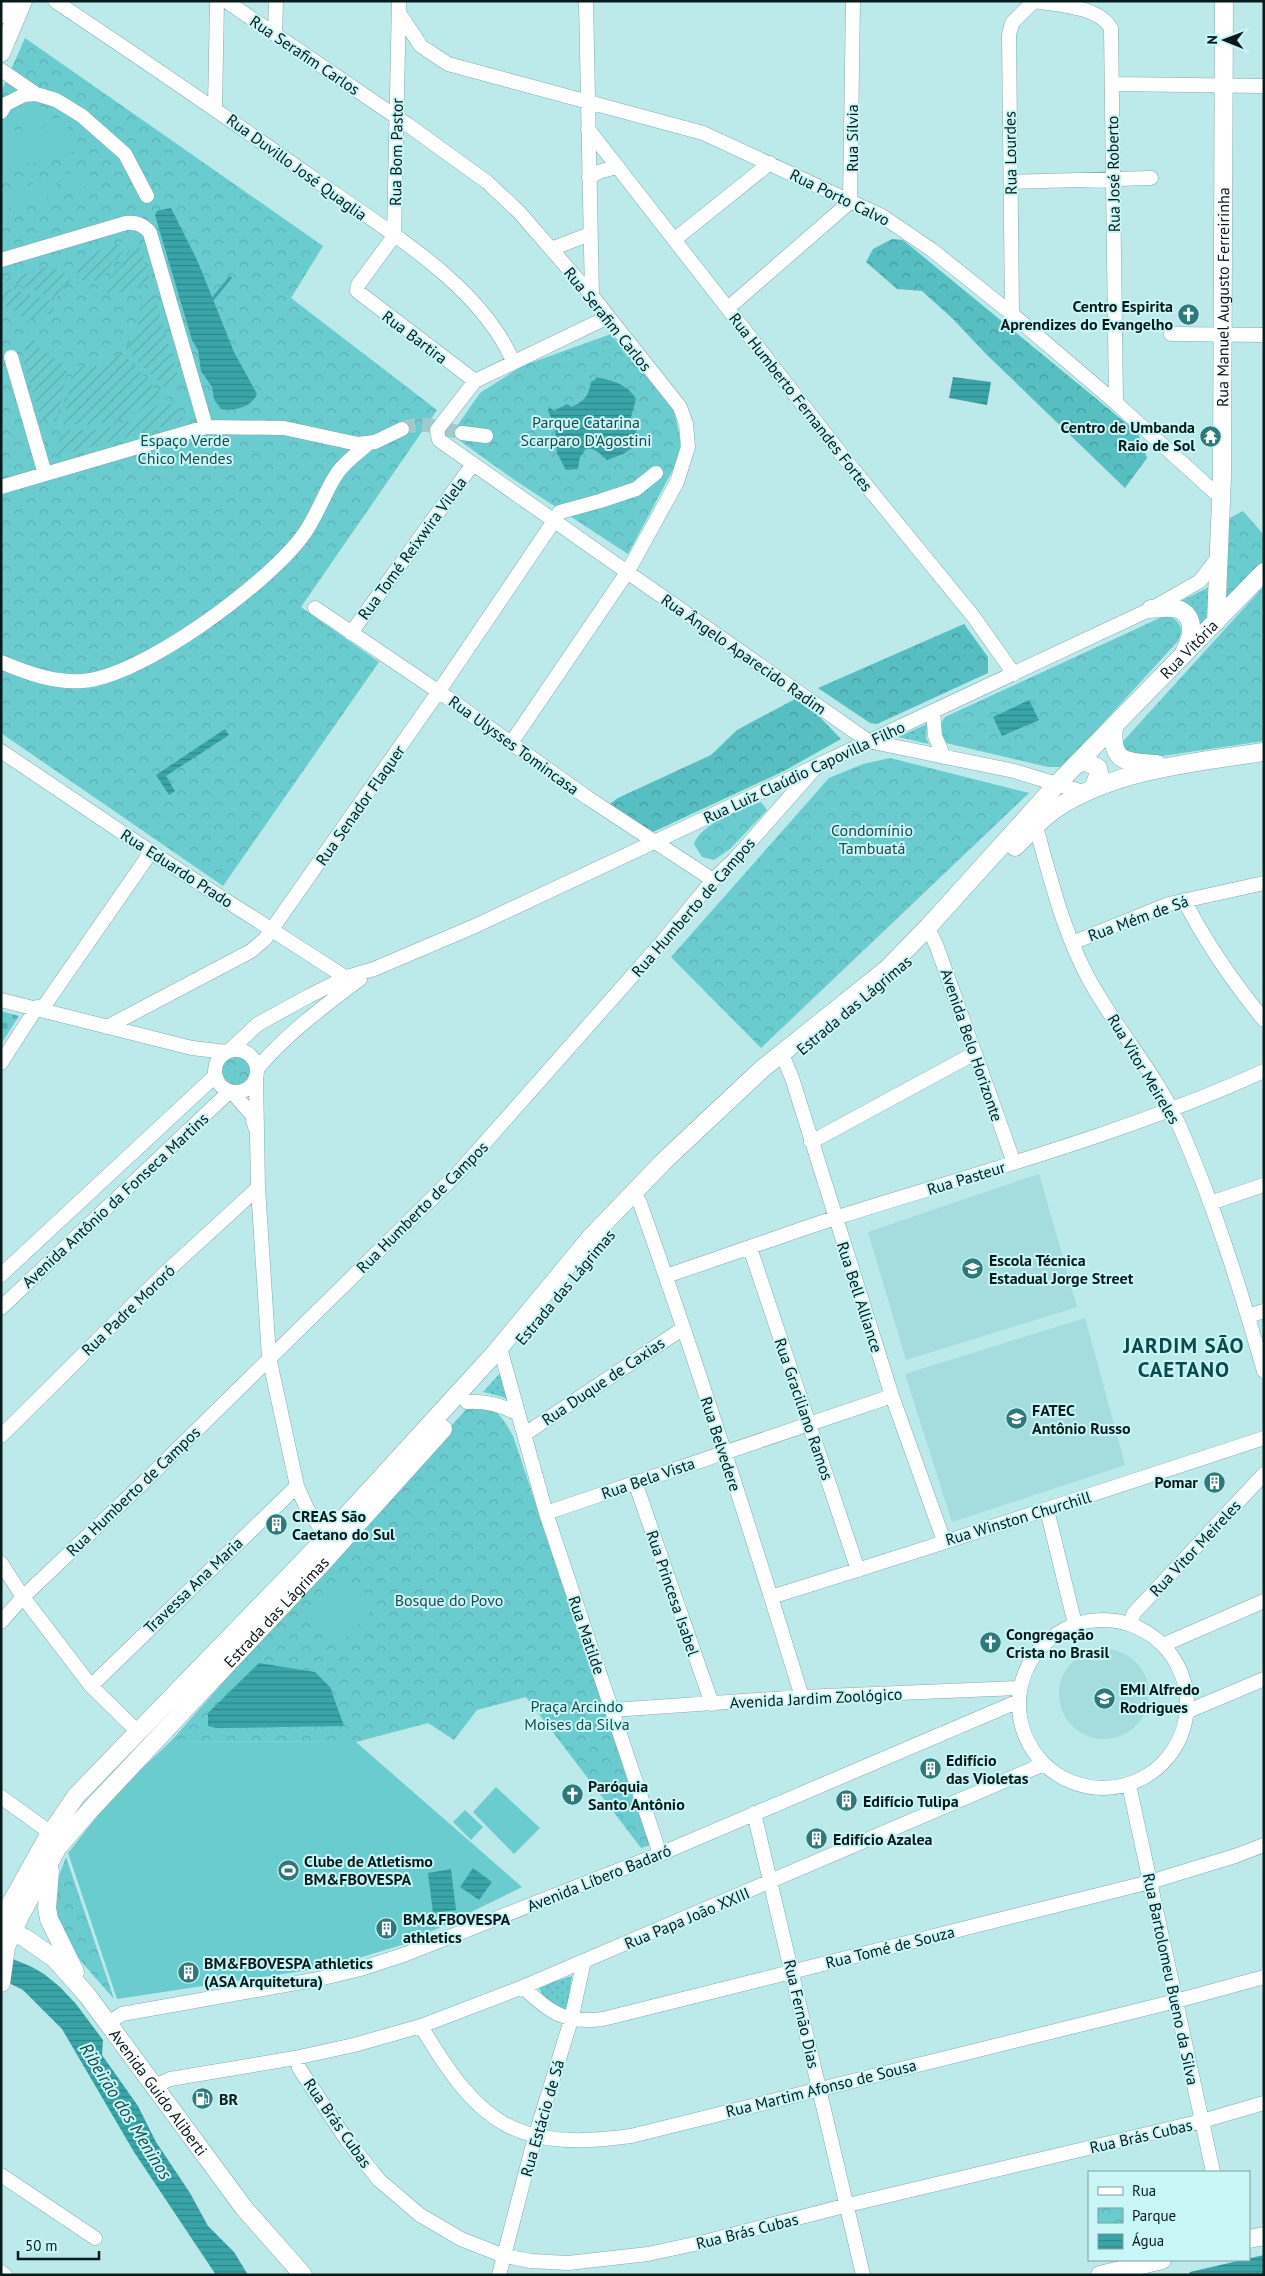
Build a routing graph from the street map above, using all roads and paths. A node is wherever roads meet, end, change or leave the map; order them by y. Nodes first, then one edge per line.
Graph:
1 (23, 1) edge
2 (55, 1) edge
3 (217, 1) edge
4 (226, 1) edge
5 (276, 1) edge
6 (586, 1) edge
7 (853, 1) edge
8 (1035, 1) edge
9 (1224, 1) edge
10 (399, 7) edge
11 (275, 34) junction
12 (1, 53) edge
13 (1, 70) edge
14 (1112, 84) junction
15 (1223, 86) junction
16 (1264, 86) edge
17 (36, 94) junction
18 (588, 104) junction
19 (215, 108) junction
20 (1, 112) edge
21 (397, 117) junction
22 (588, 129) junction
23 (770, 163) junction
24 (618, 167) junction
25 (589, 177) junction
26 (1113, 178) junction
27 (1151, 178) dead end
28 (1011, 182) junction
29 (146, 196) dead end
30 (850, 202) junction
31 (590, 234) junction
32 (394, 236) junction
33 (674, 240) junction
34 (551, 249) junction
35 (1, 260) edge
36 (592, 296) junction
37 (728, 308) junction
38 (1012, 314) junction
39 (608, 317) junction
40 (1171, 334) dead end
41 (1222, 334) junction
42 (1264, 335) edge
43 (11, 357) dead end
44 (513, 362) junction
45 (476, 381) junction
46 (1116, 403) junction
47 (206, 427) junction
48 (402, 429) tunnel mouth
49 (462, 433) tunnel mouth
50 (486, 436) dead end
51 (333, 439) junction
52 (369, 443) junction
53 (473, 464) junction
54 (339, 470) junction
55 (656, 472) dead end
56 (45, 474) junction
57 (1, 487) edge
58 (1221, 498) junction
59 (554, 520) junction
60 (1219, 556) junction
61 (628, 571) junction
62 (1264, 572) edge
63 (315, 608) dead end
64 (1151, 609) junction
65 (1216, 622) junction
66 (351, 633) junction
67 (1182, 657) junction
68 (1, 662) edge
69 (1014, 674) junction
70 (439, 691) junction
71 (934, 712) junction
72 (1114, 726) junction
73 (868, 741) junction
74 (510, 743) junction
75 (1, 751) edge
76 (1264, 752) edge
77 (944, 757) junction
78 (1078, 763) junction
79 (1176, 766) junction
80 (816, 767) junction
81 (1058, 783) junction
82 (1088, 790) junction
83 (1036, 827) junction
84 (655, 842) junction
85 (151, 852) junction
86 (713, 880) junction
87 (1264, 884) edge
88 (1184, 900) junction
89 (272, 930) junction
90 (931, 931) junction
91 (1072, 943) junction
92 (350, 980) junction
93 (309, 996) junction
94 (1, 1000) edge
95 (39, 1008) junction
96 (321, 1010) junction
97 (1264, 1020) edge
98 (107, 1027) junction
99 (192, 1048) junction
100 (228, 1051) junction
101 (975, 1052) junction
102 (784, 1058) junction
103 (1, 1063) edge
104 (1264, 1071) edge
105 (257, 1073) junction
106 (215, 1074) junction
107 (231, 1092) junction
108 (1171, 1110) junction
109 (258, 1140) junction
110 (811, 1142) junction
111 (1014, 1163) junction
112 (1264, 1185) edge
113 (258, 1188) junction
114 (637, 1198) junction
115 (1210, 1203) junction
116 (836, 1218) junction
117 (750, 1248) junction
118 (1, 1275) edge
119 (666, 1276) junction
120 (1, 1308) edge
121 (1264, 1311) edge
122 (1248, 1316) junction
123 (682, 1328) junction
124 (502, 1354) junction
125 (269, 1357) junction
126 (1264, 1371) edge
127 (892, 1396) junction
128 (467, 1402) junction
129 (518, 1414) junction
130 (809, 1425) junction
131 (525, 1434) junction
132 (1, 1436) edge
133 (1264, 1438) edge
134 (724, 1453) junction
135 (1264, 1474) edge
136 (635, 1482) junction
137 (297, 1486) junction
138 (1047, 1510) junction
139 (546, 1513) junction
140 (944, 1541) junction
141 (332, 1542) junction
142 (1, 1563) edge
143 (858, 1570) junction
144 (23, 1597) junction
145 (771, 1597) junction
146 (1264, 1601) edge
147 (1, 1622) edge
148 (1076, 1624) junction
149 (1130, 1624) junction
150 (1163, 1645) junction
151 (1264, 1679) edge
152 (91, 1686) junction
153 (1019, 1694) junction
154 (802, 1697) junction
155 (712, 1704) junction
156 (612, 1710) junction
157 (1186, 1712) junction
158 (138, 1732) junction
159 (1044, 1764) junction
160 (1129, 1785) junction
161 (1, 1797) edge
162 (754, 1813) junction
163 (51, 1833) junction
164 (1264, 1845) edge
165 (660, 1854) junction
166 (52, 1858) junction
167 (25, 1879) junction
168 (771, 1882) junction
169 (1150, 1882) junction
170 (1, 1893) edge
171 (5, 1927) edge
172 (584, 1961) junction
173 (792, 1972) junction
174 (1264, 1977) edge
175 (1, 1983) edge
176 (523, 1987) junction
177 (87, 1995) junction
178 (1176, 2002) junction
179 (571, 2020) junction
180 (107, 2024) junction
181 (420, 2026) junction
182 (323, 2052) junction
183 (264, 2063) junction
184 (299, 2068) junction
185 (155, 2086) junction
186 (820, 2088) junction
187 (1264, 2103) edge
188 (1202, 2121) junction
189 (535, 2137) junction
190 (1213, 2171) edge
191 (1, 2175) edge
192 (848, 2205) junction
193 (1264, 2236) edge
194 (95, 2238) dead end
195 (1250, 2239) edge
196 (504, 2256) junction
197 (1158, 2261) edge
198 (1, 2272) edge
199 (6, 2275) edge
200 (303, 2275) edge
201 (500, 2275) edge
202 (863, 2275) edge
203 (1100, 2275) edge

1 - 12 main road
2 - 19 street, Rua Duvillo José Quaglia
3 - 19 street
4 - 11 street, Rua Serafim Carlos
5 - 11 street
6 - 18 street
7 - 30 street, Rua Sílvia
8 - 14 street, Rua José Roberto
8 - 28 street, Rua Lourdes
9 - 15 main road, Rua Manuel Augusto Ferreirinha
10 - 18 street, Rua Porto Calvo
10 - 21 street, Rua Bom Pastor
11 - 21 street, Rua Serafim Carlos
13 - 17 street
14 - 15 street
14 - 26 street, Rua José Roberto
15 - 16 street
15 - 41 main road, Rua Manuel Augusto Ferreirinha
17 - 20 street
17 - 29 street
18 - 22 street
18 - 23 street, Rua Porto Calvo
19 - 32 street, Rua Duvillo José Quaglia
21 - 32 street, Rua Bom Pastor
21 - 34 street, Rua Serafim Carlos
22 - 24 street, Rua Humberto Fernandes Fortes
22 - 25 street
23 - 30 street, Rua Porto Calvo
23 - 33 street
24 - 25 street
24 - 33 street, Rua Humberto Fernandes Fortes
25 - 31 street
26 - 27 street
26 - 28 street
26 - 46 street, Rua José Roberto
28 - 38 street, Rua Lourdes
30 - 37 street
30 - 38 street, Rua Porto Calvo
31 - 34 street
31 - 36 street
32 - 44 street, Rua Duvillo José Quaglia
32 - 45 street, Rua Bartira
33 - 37 street, Rua Humberto Fernandes Fortes
34 - 36 street, Rua Serafim Carlos
35 - 47 street
36 - 39 street, Rua Serafim Carlos
37 - 69 street, Rua Humberto Fernandes Fortes
38 - 46 street, Rua Porto Calvo
39 - 44 street
39 - 61 street, Rua Serafim Carlos
40 - 41 street
41 - 42 street
41 - 58 main road, Rua Manuel Augusto Ferreirinha
43 - 56 street
44 - 45 street
45 - 53 street, Rua Ângelo Aparecido Radim
46 - 58 street, Rua Porto Calvo
47 - 51 street
47 - 56 street
48 - 52 street
49 - 50 street
51 - 52 street
51 - 54 street
52 - 54 street
53 - 59 street, Rua Ângelo Aparecido Radim
53 - 66 street, Rua Tomé Reixwira Vilela
54 - 68 street
55 - 59 street
56 - 57 street
58 - 60 main road, Rua Manuel Augusto Ferreirinha
59 - 61 street, Rua Ângelo Aparecido Radim
59 - 70 street, Rua Senador Flaquer
60 - 64 street, Rua Luiz Claúdio Capovilla Filho
60 - 65 main road, Rua Manuel Augusto Ferreirinha
61 - 73 street, Rua Ângelo Aparecido Radim
61 - 74 street, Rua Serafim Carlos
62 - 65 main road, Rua Vitória
63 - 66 street, Rua Ulysses Tomincasa
64 - 67 main road
64 - 69 street, Rua Luiz Claúdio Capovilla Filho
65 - 67 main road, Rua Vitória
66 - 70 street, Rua Ulysses Tomincasa
67 - 72 main road, Rua Vitória
69 - 71 street, Rua Luiz Claúdio Capovilla Filho
70 - 74 street, Rua Ulysses Tomincasa
70 - 89 street, Rua Senador Flaquer
71 - 73 street, Rua Luiz Claúdio Capovilla Filho
71 - 77 street
72 - 78 main road, Estrada das Lágrimas
72 - 79 main road
73 - 77 street, Rua Ângelo Aparecido Radim
73 - 80 street, Rua Luiz Claúdio Capovilla Filho
74 - 84 street, Rua Ulysses Tomincasa
75 - 85 street, Rua Eduardo Prado
76 - 79 main road, Estrada das Lágrimas
77 - 81 street, Rua Ângelo Aparecido Radim
78 - 81 main road, Estrada das Lágrimas
78 - 82 main road
79 - 82 main road, Estrada das Lágrimas
80 - 84 street, Rua Luiz Claúdio Capovilla Filho
80 - 86 street, Rua Humberto de Campos
81 - 82 street, Rua Ângelo Aparecido Radim
81 - 90 main road, Estrada das Lágrimas
82 - 83 main road, Estrada das Lágrimas
83 - 90 main road, Estrada das Lágrimas
83 - 91 street, Rua Vitor Meireles
84 - 86 street, Rua Ulysses Tomincasa
84 - 92 street, Rua Luiz Claúdio Capovilla Filho
85 - 89 street, Rua Eduardo Prado
85 - 95 street
86 - 125 street, Rua Humberto de Campos
87 - 88 street, Rua Mém de Sá
88 - 91 street, Rua Mém de Sá
88 - 97 street
89 - 92 street, Rua Eduardo Prado
89 - 98 street, Rua Senador Flaquer
90 - 101 street, Avenida Belo Horizonte
90 - 102 main road, Estrada das Lágrimas
91 - 108 street, Rua Vitor Meireles
92 - 93 street, Rua Luiz Claúdio Capovilla Filho
92 - 96 street, Rua Luiz Claúdio Capovilla Filho
93 - 96 street
93 - 100 street, Rua Luiz Claúdio Capovilla Filho
94 - 95 street
95 - 98 street
95 - 103 street
96 - 105 street, Rua Luiz Claúdio Capovilla Filho
98 - 99 street
99 - 100 street
99 - 106 street
100 - 105 street
100 - 106 street
101 - 110 street
101 - 111 street, Avenida Belo Horizonte
102 - 110 street, Rua Bell Alliance
102 - 114 main road, Estrada das Lágrimas
104 - 108 street, Rua Pasteur
105 - 107 street
105 - 109 street
106 - 107 street
106 - 118 street, Avenida Antônio da Fonseca Martins
107 - 109 street
107 - 120 street, Avenida Antônio da Fonseca Martins
108 - 111 street, Rua Pasteur
108 - 115 street, Rua Vitor Meireles
109 - 113 street
110 - 116 street, Rua Bell Alliance
111 - 116 street, Rua Pasteur
112 - 115 street
113 - 125 street
113 - 132 street, Rua Padre Mororó
114 - 119 street, Rua Belvedere
114 - 124 main road, Estrada das Lágrimas
115 - 122 street, Rua Vitor Meireles
116 - 117 street, Rua Pasteur
116 - 127 street, Rua Bell Alliance
117 - 119 street, Rua Pasteur
117 - 130 street, Rua Graciliano Ramos
119 - 123 street, Rua Belvedere
121 - 122 street
122 - 126 street, Rua Vitor Meireles
123 - 131 street, Rua Duque de Caxias
123 - 134 street, Rua Belvedere
124 - 128 main road, Estrada das Lágrimas
124 - 129 street, Rua Matilde
124 - 141 main road, Estrada das Lágrimas
125 - 137 street
125 - 144 street, Rua Humberto de Campos
127 - 130 street, Rua Bela Vista
127 - 140 street, Rua Bell Alliance
128 - 129 street
128 - 141 main road, Estrada das Lágrimas
129 - 131 street, Rua Matilde
130 - 134 street, Rua Bela Vista
130 - 143 street, Rua Graciliano Ramos
131 - 139 street, Rua Matilde
133 - 138 street, Rua Winston Churchill
134 - 136 street, Rua Bela Vista
134 - 145 street, Rua Belvedere
135 - 149 street, Rua Vitor Meireles
136 - 139 street, Rua Bela Vista
136 - 155 street, Rua Princesa Isabel
137 - 141 street
137 - 152 street, Travessa Ana Maria
138 - 140 street, Rua Winston Churchill
138 - 148 street
139 - 156 street, Rua Matilde
140 - 143 street, Rua Winston Churchill
141 - 158 main road, Estrada das Lágrimas
141 - 166 main road, Estrada das Lágrimas
142 - 144 street
143 - 145 street, Rua Winston Churchill
144 - 147 street, Rua Humberto de Campos
144 - 152 street
145 - 154 street, Rua Belvedere
146 - 150 street
148 - 149 street
148 - 153 street
149 - 150 street
150 - 157 street
151 - 157 street
152 - 158 street
153 - 154 street, Avenida Jardim Zoológico
153 - 159 street
153 - 162 street, Avenida Líbero Badaró
154 - 155 street, Avenida Jardim Zoológico
155 - 156 street, Avenida Jardim Zoológico
156 - 165 street, Rua Matilde
157 - 160 street
158 - 163 main road, Estrada das Lágrimas
159 - 160 street
159 - 168 street, Rua Papa João XXIII
160 - 169 street, Rua Bartolomeu Bueno da Silva
161 - 163 street
162 - 165 street, Avenida Líbero Badaró
162 - 168 street, Rua Fernão Dias
163 - 167 main road, Estrada das Lágrimas
164 - 169 street, Rua Tomé de Souza
165 - 180 street, Avenida Líbero Badaró
166 - 171 main road, Estrada das Lágrimas
166 - 177 main road
167 - 170 main road
167 - 171 main road, Estrada das Lágrimas
168 - 172 street, Rua Papa João XXIII
168 - 173 street, Rua Fernão Dias
169 - 173 street, Rua Tomé de Souza
169 - 178 street, Rua Bartolomeu Bueno da Silva
171 - 175 main road, Estrada das Lágrimas
171 - 177 main road, Avenida Guido Aliberti
172 - 176 street, Rua Papa João XXIII
172 - 179 street, Rua Estácio de Sá
173 - 179 street, Rua Tomé de Souza
173 - 186 street, Rua Fernão Dias
174 - 178 street, Rua Martim Afonso de Sousa
176 - 179 street, Rua Tomé de Souza
176 - 181 street, Rua Papa João XXIII
177 - 180 main road, Avenida Guido Aliberti
178 - 186 street, Rua Martim Afonso de Sousa
178 - 188 street, Rua Bartolomeu Bueno da Silva
179 - 189 street, Rua Estácio de Sá
180 - 185 main road, Avenida Guido Aliberti
181 - 182 street, Rua Papa João XXIII
181 - 189 street, Rua Martim Afonso de Sousa
182 - 183 street, Rua Papa João XXIII
182 - 184 street, Rua Papa João XXIII
183 - 184 street, Rua Papa João XXIII
183 - 185 street, Rua Papa João XXIII
184 - 196 street, Rua Brás Cubas
185 - 200 main road, Avenida Guido Aliberti
186 - 189 street, Rua Martim Afonso de Sousa
186 - 192 street, Rua Fernão Dias
187 - 188 street, Rua Brás Cubas
188 - 190 street, Rua Bartolomeu Bueno da Silva
188 - 192 street, Rua Brás Cubas
189 - 196 street, Rua Estácio de Sá
191 - 194 street
192 - 196 street, Rua Brás Cubas
192 - 202 street, Rua Fernão Dias
193 - 195 main road
196 - 201 street, Rua Estácio de Sá
197 - 203 main road
198 - 199 street

